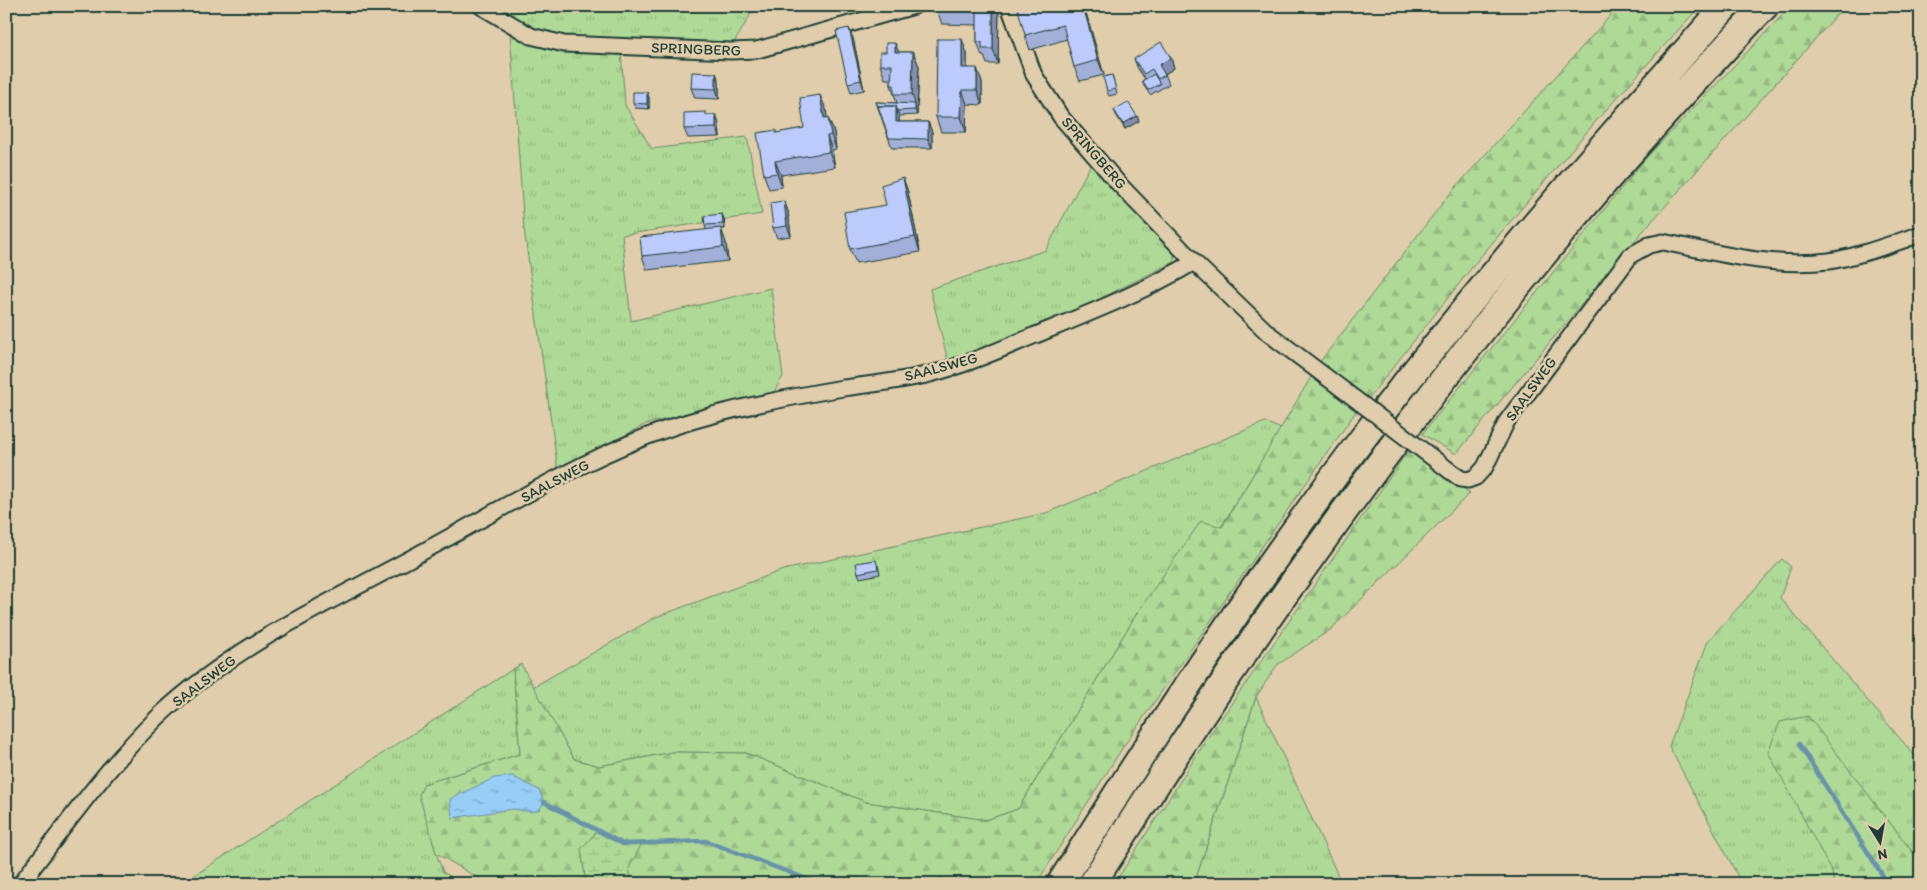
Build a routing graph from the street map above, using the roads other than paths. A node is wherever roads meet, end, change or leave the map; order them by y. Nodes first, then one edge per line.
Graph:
1 (480, 6) edge
2 (914, 6) edge
3 (1008, 6) edge
4 (1726, 6) edge
5 (1765, 6) edge
6 (1921, 234) edge
7 (1192, 259) junction
8 (20, 884) edge
9 (1060, 884) edge
10 (1092, 884) edge

1 - 2 street, SPRINGBERG
3 - 7 street, SPRINGBERG
4 - 9 highway
5 - 10 highway
6 - 7 street, SAALSWEG, bridge
7 - 8 street, SAALSWEG

